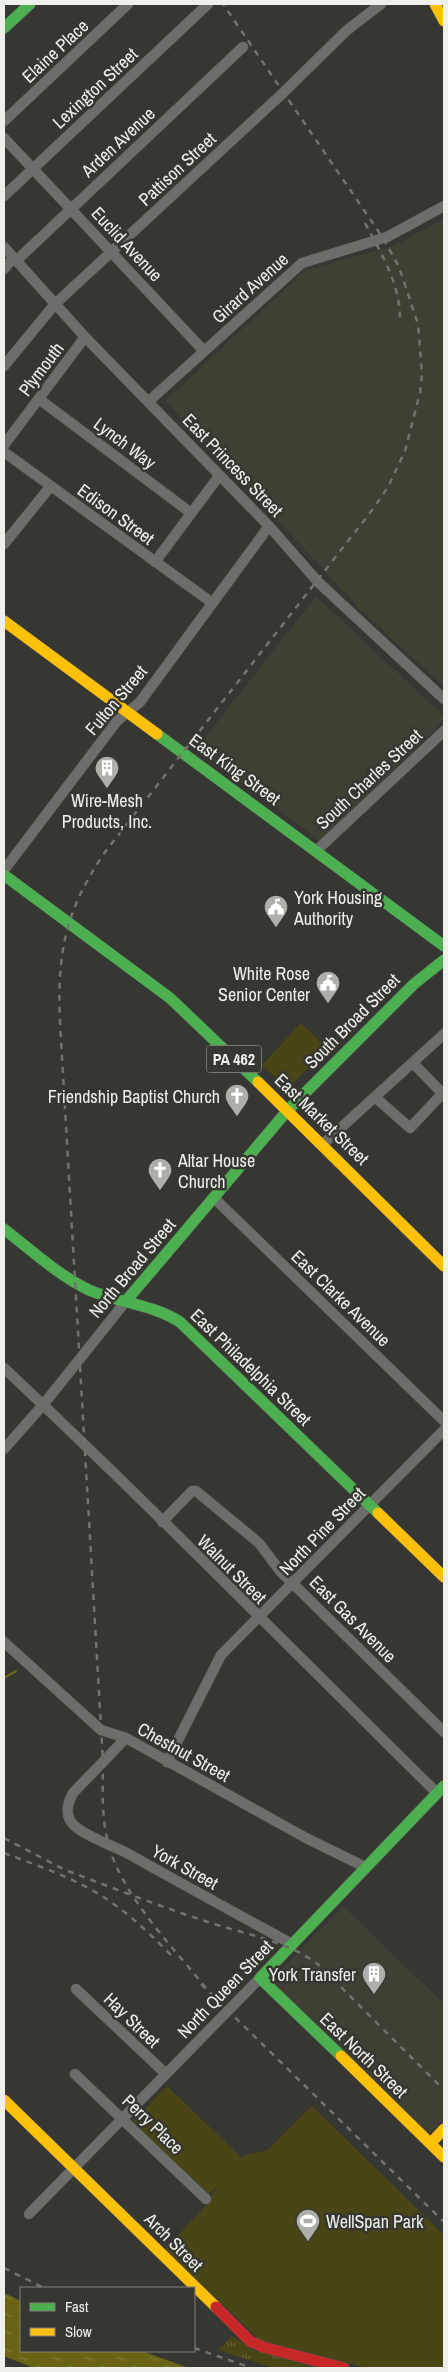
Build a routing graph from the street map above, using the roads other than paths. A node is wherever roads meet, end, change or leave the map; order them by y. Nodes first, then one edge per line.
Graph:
1 (30, 4) edge
2 (128, 4) edge
3 (208, 4) edge
4 (381, 4) edge
5 (435, 4) edge
6 (444, 21) edge
7 (4, 28) edge
8 (243, 47) dead end
9 (4, 121) edge
10 (4, 138) edge
11 (32, 169) junction
12 (4, 196) edge
13 (444, 206) edge
14 (72, 209) junction
15 (4, 248) edge
16 (112, 251) junction
17 (14, 260) junction
18 (4, 269) edge
19 (55, 304) junction
20 (85, 337) junction
21 (204, 351) junction
22 (4, 366) edge
23 (39, 398) junction
24 (149, 401) junction
25 (4, 445) edge
26 (4, 452) edge
27 (219, 476) junction
28 (50, 487) junction
29 (191, 513) junction
30 (269, 526) junction
31 (4, 544) edge
32 (155, 562) junction
33 (211, 602) junction
34 (4, 621) edge
35 (444, 699) edge
36 (128, 712) junction
37 (444, 731) edge
38 (316, 851) junction
39 (4, 870) edge
40 (4, 875) edge
41 (444, 946) edge
42 (444, 960) edge
43 (444, 1034) edge
44 (412, 1063) junction
45 (444, 1094) edge
46 (375, 1097) junction
47 (288, 1110) junction
48 (323, 1144) junction
49 (214, 1198) junction
50 (4, 1229) edge
51 (444, 1266) edge
52 (126, 1301) junction
53 (4, 1368) edge
54 (43, 1405) junction
55 (444, 1421) edge
56 (444, 1430) edge
57 (4, 1449) edge
58 (370, 1505) junction
59 (162, 1522) junction
60 (444, 1578) edge
61 (293, 1584) junction
62 (259, 1618) junction
63 (4, 1642) edge
64 (444, 1732) edge
65 (126, 1738) junction
66 (167, 1762) junction
67 (441, 1790) edge
68 (365, 1867) junction
69 (292, 1944) junction
70 (260, 1978) junction
71 (76, 1989) dead end
72 (75, 2074) dead end
73 (166, 2074) junction
74 (4, 2100) edge
75 (124, 2117) junction
76 (444, 2129) edge
77 (431, 2143) junction
78 (444, 2157) edge
79 (74, 2168) junction
80 (206, 2199) dead end
81 (28, 2214) dead end
82 (344, 2368) edge

1 - 7 street
2 - 9 street, Elaine Place
3 - 11 street, Lexington Street
4 - 16 street, Pattison Street
5 - 6 street
8 - 14 street, Arden Avenue
10 - 11 street, Euclid Avenue
11 - 12 street, Lexington Street
11 - 14 street, Euclid Avenue
13 - 21 street, Girard Avenue
14 - 16 street, Euclid Avenue
14 - 17 street, Arden Avenue
15 - 17 street, East Princess Street
16 - 19 street, Pattison Street
16 - 21 street, Euclid Avenue
17 - 18 street, Arden Avenue
17 - 19 street, East Princess Street
19 - 20 street, East Princess Street
19 - 22 street, Pattison Street
20 - 23 street, Plymouth
20 - 24 street, East Princess Street
21 - 24 street, Girard Avenue
23 - 25 street, Plymouth
23 - 29 street, Lynch Way
24 - 27 street, East Princess Street
26 - 28 street, Edison Street
27 - 29 street
27 - 30 street, East Princess Street
28 - 31 street
28 - 32 street, Edison Street
29 - 32 street
30 - 33 street, Fulton Street
30 - 35 street, East Princess Street
32 - 33 street, Edison Street
33 - 36 street, Fulton Street
34 - 36 street, East King Street
36 - 38 street, East King Street
36 - 39 street, Fulton Street
37 - 38 street, South Charles Street
38 - 41 street, East King Street
40 - 47 street, East Market Street / PA 462
42 - 47 street, South Broad Street
43 - 44 street
44 - 45 street
44 - 46 street
45 - 46 street
46 - 48 street
47 - 48 street, East Market Street / PA 462
47 - 49 street, North Broad Street
48 - 51 street, East Market Street / PA 462
49 - 52 street, North Broad Street
49 - 55 street, East Clarke Avenue
50 - 52 street, East Philadelphia Street
52 - 54 street, North Broad Street
52 - 58 street, East Philadelphia Street
53 - 54 street, Walnut Street
54 - 57 street, North Broad Street
54 - 59 street, Walnut Street
56 - 58 street, North Pine Street
58 - 60 street, East Philadelphia Street
58 - 61 street, North Pine Street
59 - 61 street, East Gas Avenue
59 - 62 street, Walnut Street
61 - 62 street, North Pine Street
61 - 64 street, East Gas Avenue
62 - 66 street, North Pine Street
62 - 67 street, Walnut Street
63 - 65 street, Chestnut Street
65 - 66 street, Chestnut Street
65 - 69 street, York Street
66 - 68 street, Chestnut Street
67 - 68 street, North Queen Street
68 - 69 street, North Queen Street
69 - 70 street, North Queen Street
70 - 73 street, North Queen Street
70 - 77 street, East North Street
71 - 73 street, Hay Street
72 - 75 street, Perry Place
73 - 75 street, North Queen Street
74 - 79 street, Arch Street
75 - 79 street, North Queen Street
75 - 80 street, Perry Place
76 - 77 street
77 - 78 street, East North Street
79 - 81 street, North Queen Street
79 - 82 street, Arch Street

